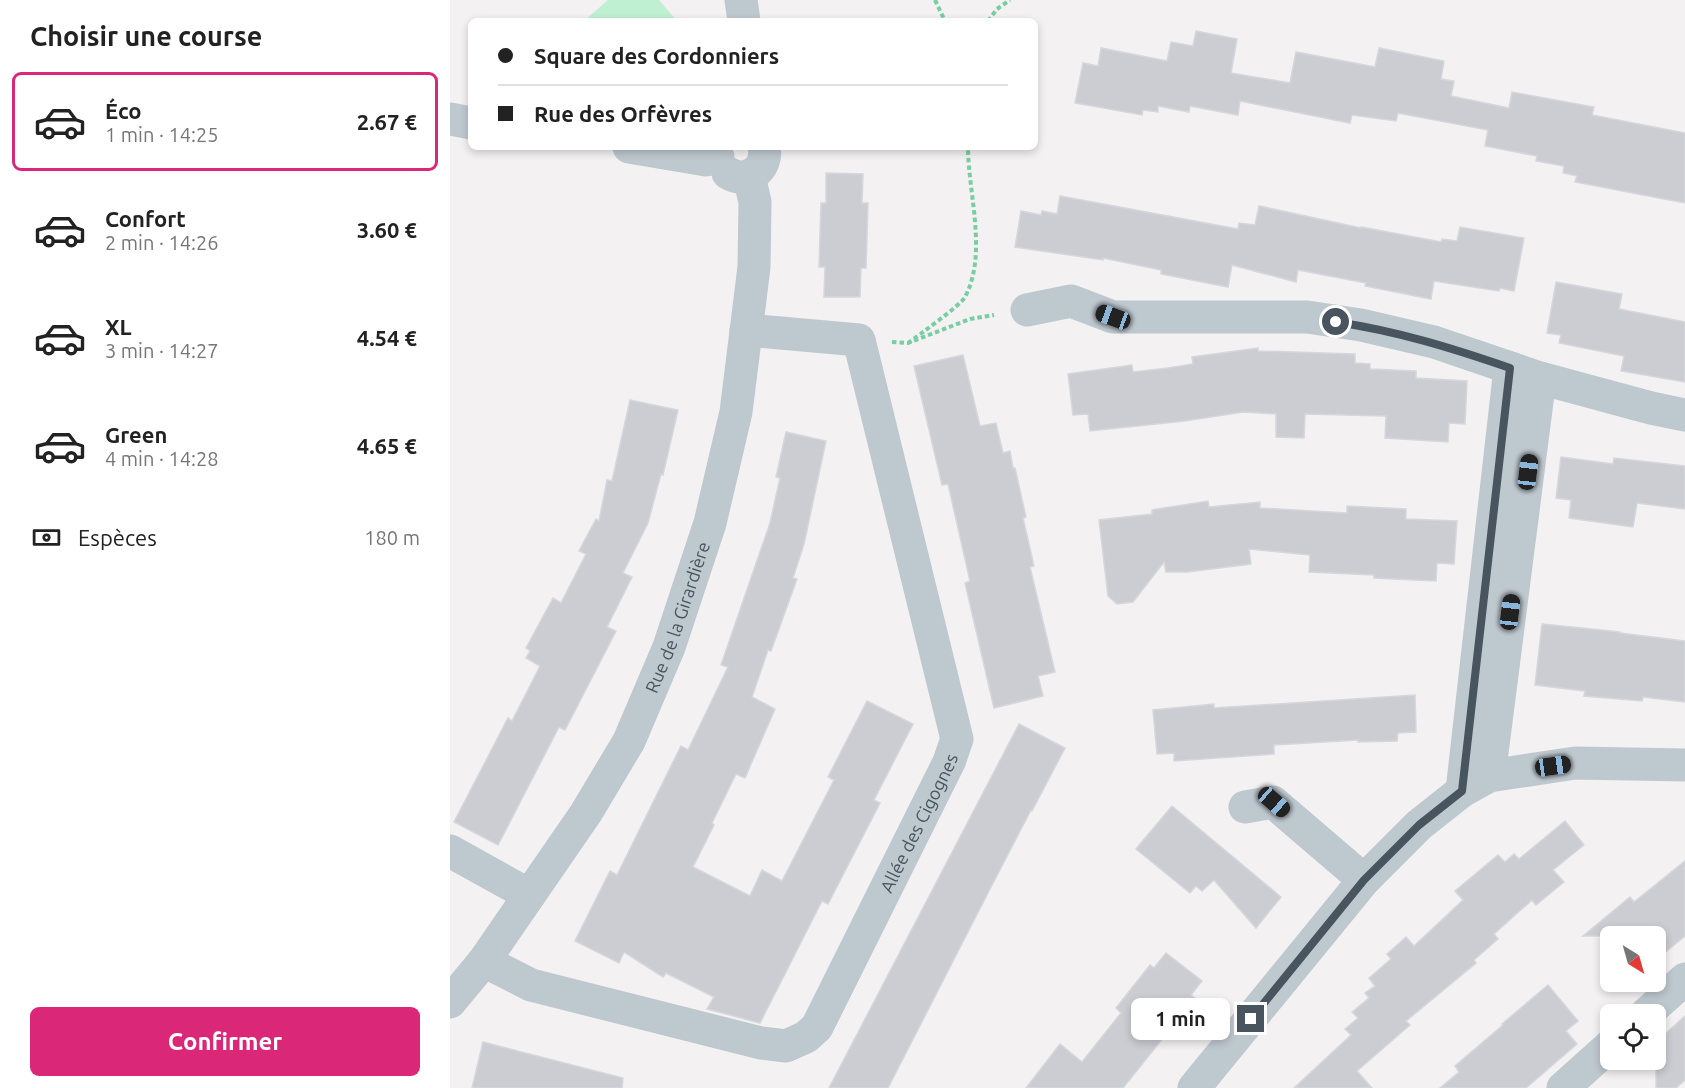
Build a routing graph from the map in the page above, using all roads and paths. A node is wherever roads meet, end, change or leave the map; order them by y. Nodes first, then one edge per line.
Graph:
1 (741, 0) edge
2 (934, 0) edge
3 (1010, 0) edge
4 (744, 18) edge
5 (943, 18) edge
6 (990, 18) edge
7 (450, 119) edge
8 (468, 122) edge
9 (646, 150) edge
10 (764, 150) edge
11 (968, 150) edge
12 (718, 152) edge
13 (748, 176) junction
14 (1027, 310) joint
15 (746, 330) junction
16 (859, 340) junction
17 (908, 343) junction
18 (1510, 368) junction
19 (1540, 378) junction
20 (1685, 415) edge
21 (1685, 765) edge
22 (1476, 783) junction
23 (1245, 807) dead end
24 (450, 851) edge
25 (1364, 880) junction
26 (529, 895) junction
27 (484, 961) junction
28 (1685, 979) edge
29 (450, 1002) edge
30 (1657, 1004) edge
31 (1600, 1055) edge
32 (1194, 1088) edge
33 (1563, 1088) edge

1 - 4 street
2 - 5 path
3 - 6 path
7 - 8 street
9 - 12 street
10 - 13 street
11 - 17 path
12 - 13 street
13 - 15 street, Rue de la Girardière
14 - 17 path
14 - 18 street
15 - 16 street
15 - 26 street, Rue de la Girardière
16 - 17 path
16 - 27 street, Allée des Cigognes
18 - 19 street
18 - 22 street
19 - 20 street
19 - 22 street
21 - 22 street
22 - 25 street
23 - 25 street
24 - 26 street
25 - 32 street
26 - 27 street, Rue de la Girardière
27 - 29 street, Rue de la Girardière
28 - 30 street
31 - 33 street

